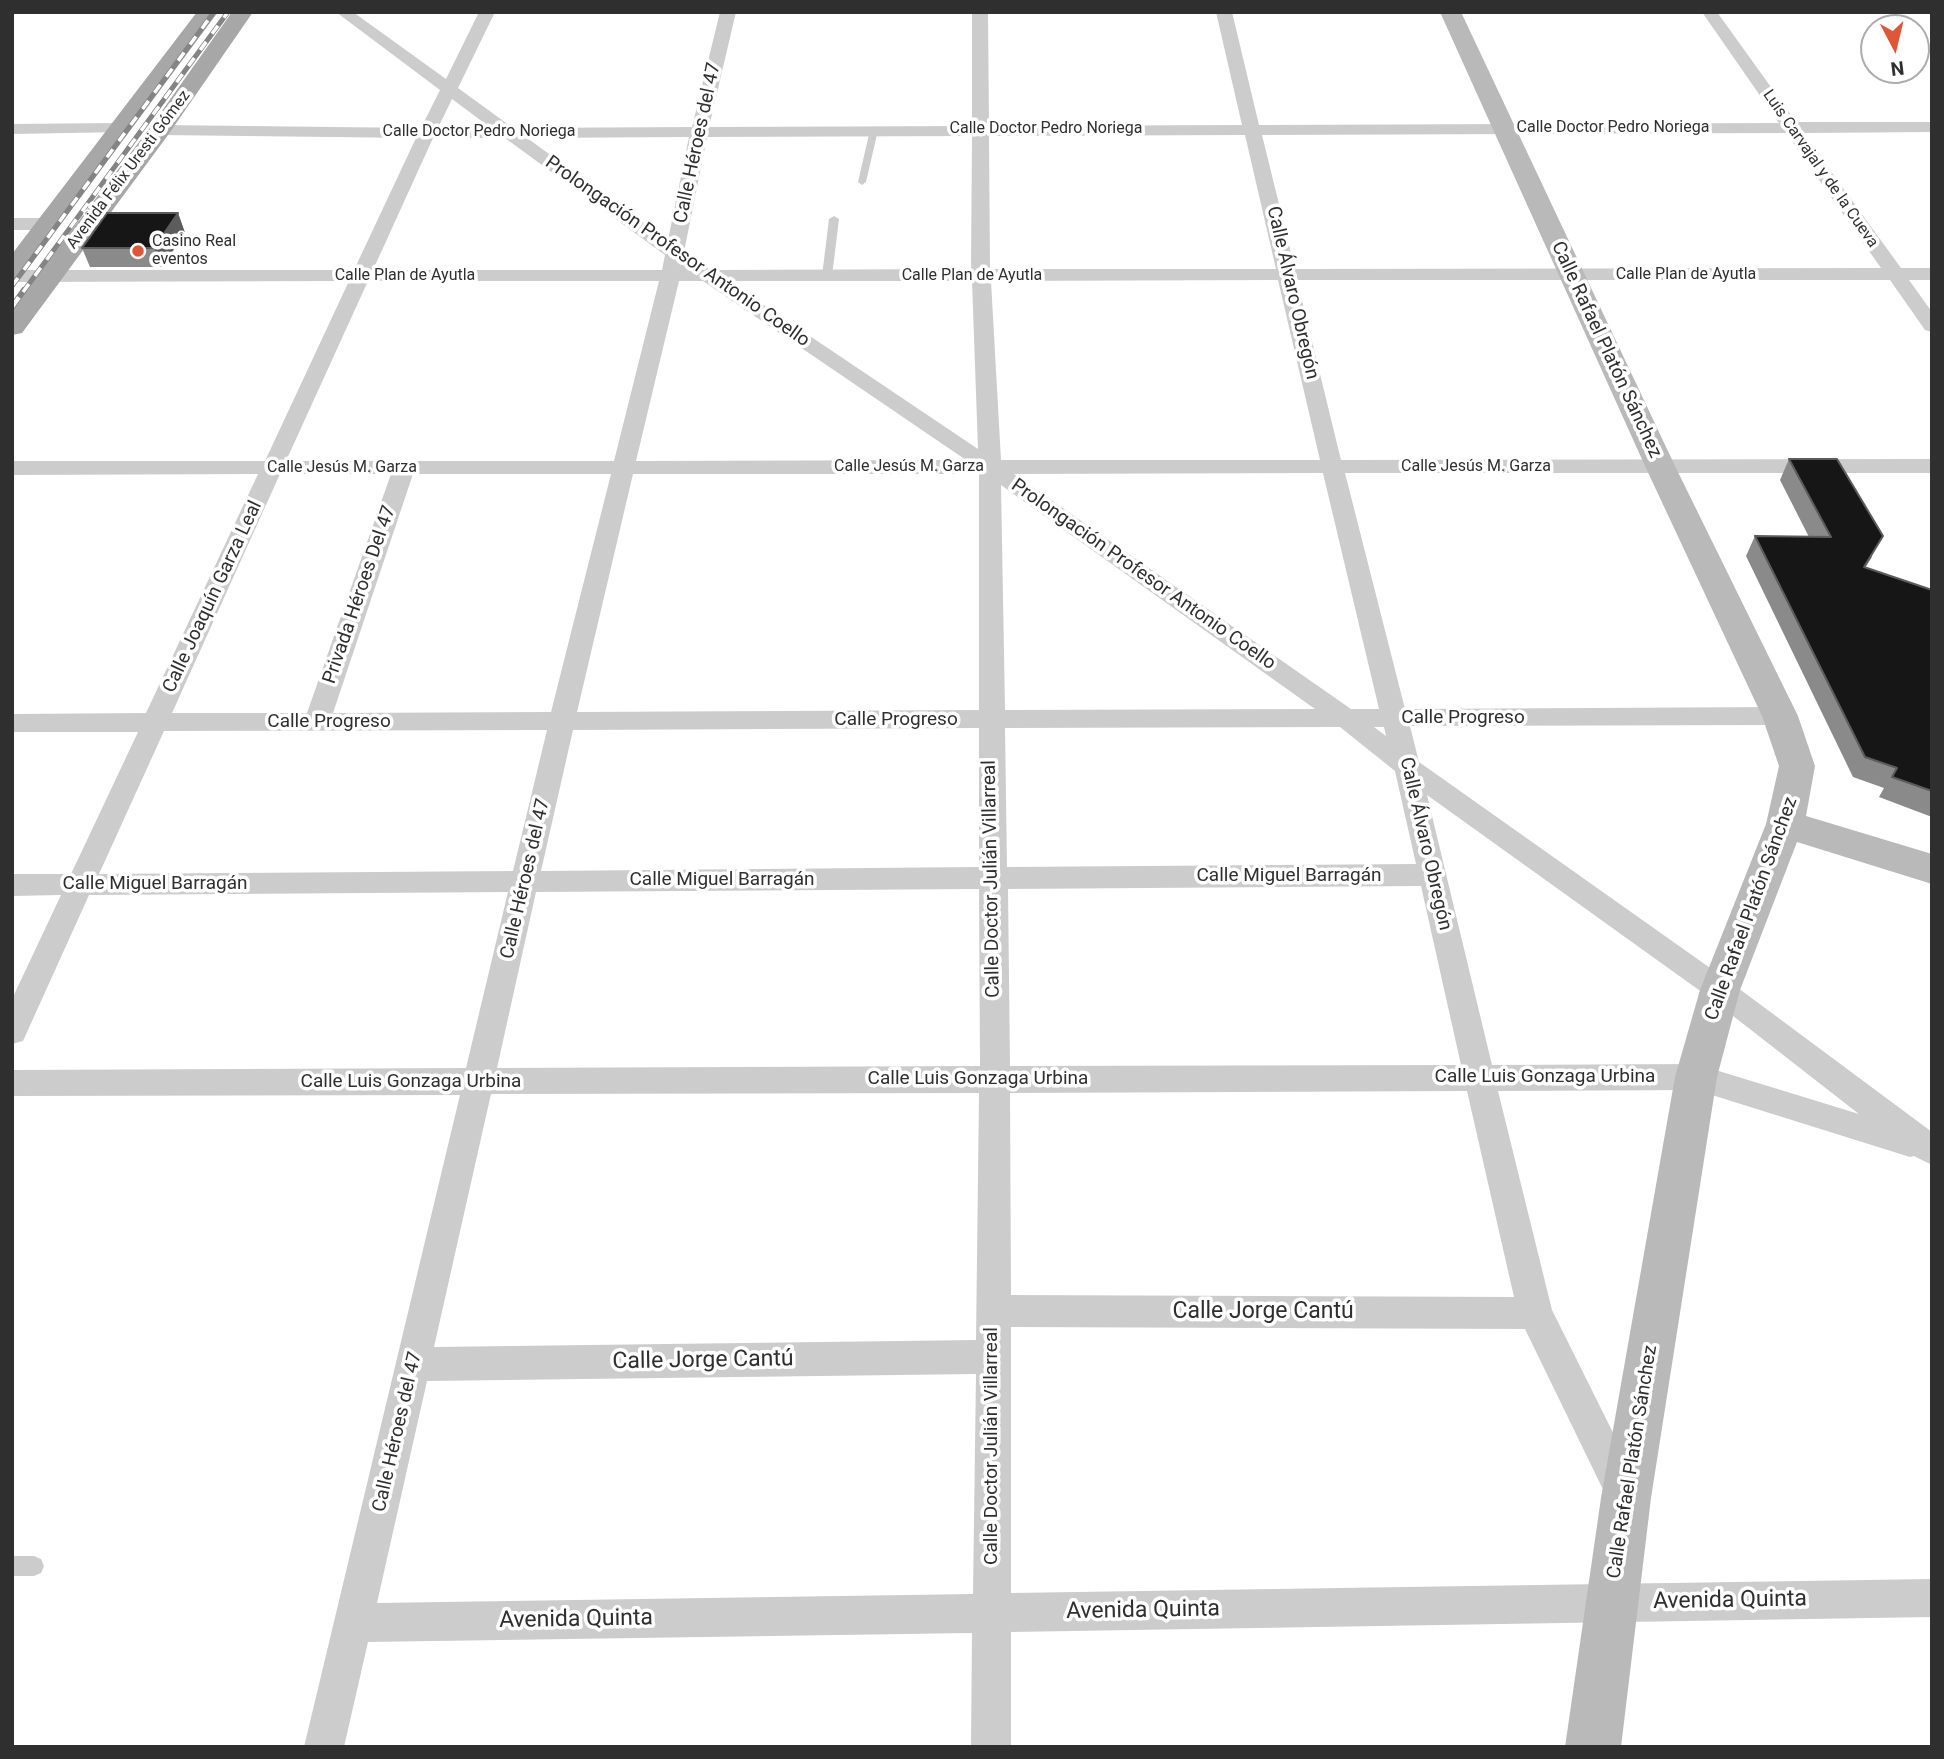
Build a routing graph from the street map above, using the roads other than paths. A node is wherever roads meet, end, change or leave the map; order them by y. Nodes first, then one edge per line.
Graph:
1 (208, 12) edge
2 (243, 12) edge
3 (343, 12) edge
4 (488, 12) edge
5 (728, 12) edge
6 (980, 12) edge
7 (1224, 12) edge
8 (1450, 12) edge
9 (1709, 12) edge
10 (450, 88) junction
11 (1932, 127) edge
12 (118, 128) junction
13 (1504, 128) junction
14 (1791, 128) junction
15 (12, 129) edge
16 (978, 129) junction
17 (1253, 129) junction
18 (160, 130) junction
19 (874, 130) junction
20 (699, 132) junction
21 (427, 133) junction
22 (508, 133) junction
23 (862, 182) dead end
24 (835, 219) dead end
25 (12, 223) edge
26 (48, 224) junction
27 (674, 253) junction
28 (12, 274) edge
29 (1932, 274) edge
30 (1572, 275) junction
31 (1895, 275) junction
32 (49, 276) junction
33 (362, 276) junction
34 (670, 276) junction
35 (828, 276) junction
36 (981, 276) junction
37 (1289, 276) junction
38 (709, 277) junction
39 (1932, 326) edge
40 (12, 327) edge
41 (1660, 466) junction
42 (1932, 466) edge
43 (990, 467) junction
44 (1333, 467) junction
45 (273, 468) junction
46 (404, 468) junction
47 (623, 468) junction
48 (14, 471) edge
49 (1780, 716) junction
50 (1346, 718) junction
51 (1395, 718) junction
52 (991, 719) junction
53 (562, 720) junction
54 (155, 722) junction
55 (317, 722) junction
56 (12, 723) edge
57 (1407, 767) junction
58 (1785, 824) junction
59 (1932, 869) edge
60 (1432, 875) junction
61 (992, 878) junction
62 (525, 881) junction
63 (12, 885) edge
64 (79, 885) junction
65 (1720, 990) junction
66 (12, 1032) edge
67 (1480, 1077) junction
68 (1696, 1077) junction
69 (995, 1079) junction
70 (479, 1082) junction
71 (12, 1083) edge
72 (1931, 1150) edge
73 (992, 1311) junction
74 (1535, 1313) junction
75 (992, 1357) junction
76 (414, 1364) junction
77 (1626, 1498) junction
78 (12, 1566) edge
79 (34, 1566) dead end
80 (1932, 1598) edge
81 (1611, 1602) junction
82 (992, 1614) junction
83 (353, 1623) junction
84 (324, 1747) edge
85 (991, 1747) edge
86 (1593, 1747) edge

1 - 12 main road, Avenida Félix Uresti Gómez
2 - 18 main road, Avenida Félix Uresti Gómez
3 - 10 street, Prolongación Profesor Antonio Coello
4 - 10 street, Calle Joaquín Garza Leal
5 - 20 street, Calle Héroes del 47
6 - 16 street, Calle Doctor Julián Villarreal
7 - 17 street, Calle Álvaro Obregón
8 - 13 street, Calle Rafael Platón Sánchez
9 - 14 street, Luis Carvajal y de la Cueva
10 - 21 street, Calle Joaquín Garza Leal
10 - 22 street, Prolongación Profesor Antonio Coello
11 - 14 street, Calle Doctor Pedro Noriega
12 - 15 street
12 - 26 main road, Avenida Félix Uresti Gómez
13 - 14 street, Calle Doctor Pedro Noriega
13 - 17 street, Calle Doctor Pedro Noriega
13 - 30 street, Calle Rafael Platón Sánchez
14 - 31 street, Luis Carvajal y de la Cueva
16 - 17 street, Calle Doctor Pedro Noriega
16 - 19 street, Calle Doctor Pedro Noriega
16 - 36 street, Calle Doctor Julián Villarreal
17 - 37 street, Calle Álvaro Obregón
18 - 21 street, Calle Doctor Pedro Noriega
18 - 32 main road, Avenida Félix Uresti Gómez
19 - 20 street, Calle Doctor Pedro Noriega
19 - 23 lane
20 - 22 street, Calle Doctor Pedro Noriega
20 - 27 street, Calle Héroes del 47
21 - 22 street, Calle Doctor Pedro Noriega
21 - 33 street, Calle Joaquín Garza Leal
22 - 27 street, Prolongación Profesor Antonio Coello
24 - 35 lane
25 - 26 street
26 - 28 main road, Avenida Félix Uresti Gómez
27 - 34 street, Calle Héroes del 47
27 - 38 street, Prolongación Profesor Antonio Coello
28 - 32 street, Calle Plan de Ayutla
29 - 31 street, Calle Plan de Ayutla
30 - 31 street, Calle Plan de Ayutla
30 - 37 street, Calle Plan de Ayutla
30 - 41 street, Calle Rafael Platón Sánchez
31 - 39 street, Luis Carvajal y de la Cueva
32 - 33 street, Calle Plan de Ayutla
32 - 40 main road, Avenida Félix Uresti Gómez
33 - 34 street, Calle Plan de Ayutla
33 - 45 street, Calle Joaquín Garza Leal
34 - 38 street, Calle Plan de Ayutla
34 - 47 street, Calle Héroes del 47
35 - 36 street, Calle Plan de Ayutla
35 - 38 street, Calle Plan de Ayutla
36 - 37 street, Calle Plan de Ayutla
36 - 43 street, Calle Doctor Julián Villarreal
37 - 44 street, Calle Álvaro Obregón
38 - 43 street, Prolongación Profesor Antonio Coello
41 - 42 street, Calle Jesús M. Garza
41 - 44 street, Calle Jesús M. Garza
41 - 49 street, Calle Rafael Platón Sánchez
43 - 44 street, Calle Jesús M. Garza
43 - 47 street, Calle Jesús M. Garza
43 - 50 street, Prolongación Profesor Antonio Coello
43 - 52 street, Calle Doctor Julián Villarreal
44 - 51 street, Calle Álvaro Obregón
45 - 46 street, Calle Jesús M. Garza
45 - 48 street, Calle Jesús M. Garza
45 - 54 street, Calle Joaquín Garza Leal
46 - 47 street, Calle Jesús M. Garza
46 - 55 street, Privada Héroes Del 47
47 - 53 street, Calle Héroes del 47
49 - 51 street, Calle Progreso
49 - 58 street, Calle Rafael Platón Sánchez
50 - 51 street, Calle Progreso
50 - 52 street, Calle Progreso
50 - 57 street, Prolongación Profesor Antonio Coello
51 - 57 street, Calle Álvaro Obregón
52 - 53 street, Calle Progreso
52 - 61 street, Calle Doctor Julián Villarreal
53 - 55 street, Calle Progreso
53 - 62 street, Calle Héroes del 47
54 - 55 street, Calle Progreso
54 - 56 street, Calle Progreso
54 - 64 street, Calle Joaquín Garza Leal
57 - 60 street, Calle Álvaro Obregón
57 - 65 street, Prolongación Profesor Antonio Coello
58 - 59 street
58 - 65 street, Calle Rafael Platón Sánchez
60 - 61 street, Calle Miguel Barragán
60 - 67 street, Calle Álvaro Obregón
61 - 62 street, Calle Miguel Barragán
61 - 69 street, Calle Doctor Julián Villarreal
62 - 64 street, Calle Miguel Barragán
62 - 70 street, Calle Héroes del 47
63 - 64 street, Calle Miguel Barragán
64 - 66 street, Calle Joaquín Garza Leal
65 - 68 street, Calle Rafael Platón Sánchez
65 - 72 street, Prolongación Profesor Antonio Coello
67 - 68 street, Calle Luis Gonzaga Urbina
67 - 69 street, Calle Luis Gonzaga Urbina
67 - 74 street, Calle Álvaro Obregón
68 - 72 street, Calle Luis Gonzaga Urbina
68 - 77 street, Calle Rafael Platón Sánchez
69 - 70 street, Calle Luis Gonzaga Urbina
69 - 73 street, Calle Doctor Julián Villarreal
70 - 71 street, Calle Luis Gonzaga Urbina
70 - 76 street, Calle Héroes del 47
73 - 74 street, Calle Jorge Cantú
73 - 75 street, Calle Doctor Julián Villarreal
74 - 77 street, Calle Álvaro Obregón
75 - 76 street, Calle Jorge Cantú
75 - 82 street, Calle Doctor Julián Villarreal
76 - 83 street, Calle Héroes del 47
77 - 81 street, Calle Rafael Platón Sánchez
78 - 79 lane
80 - 81 street, Avenida Quinta
81 - 82 street, Avenida Quinta
81 - 86 street, Calle Rafael Platón Sánchez
82 - 83 street, Avenida Quinta
82 - 85 street, Calle Doctor Julián Villarreal
83 - 84 street, Calle Héroes del 47

